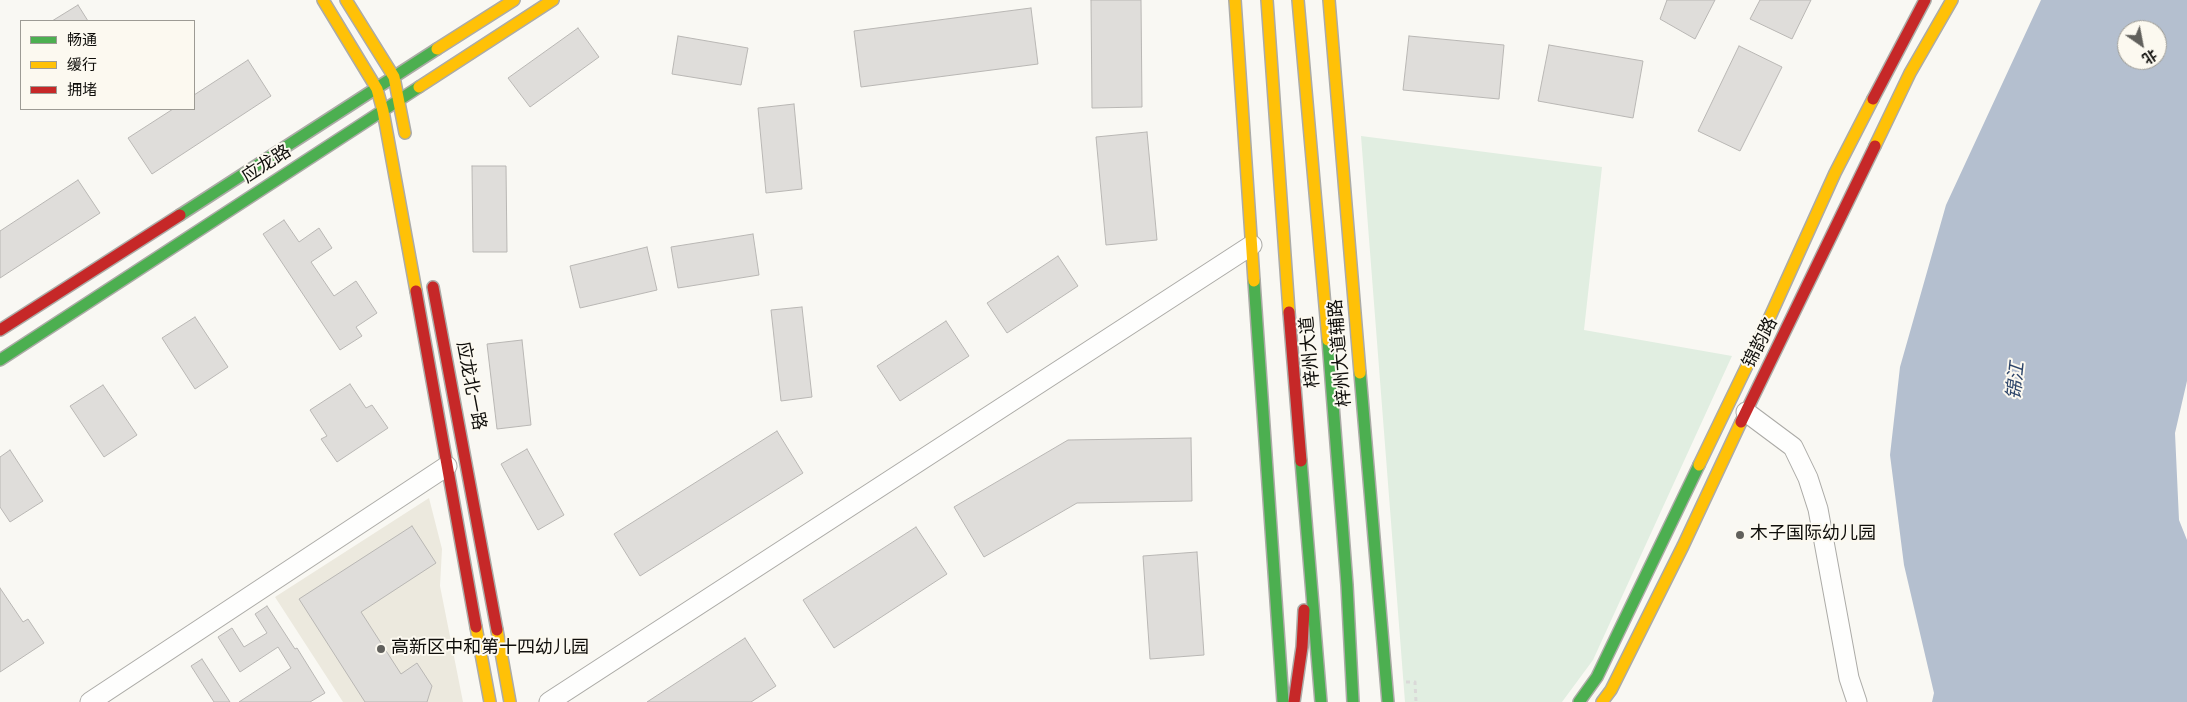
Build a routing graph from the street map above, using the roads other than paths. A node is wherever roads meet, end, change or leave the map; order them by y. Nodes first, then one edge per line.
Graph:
1 (323, 0) edge
2 (346, 0) edge
3 (514, 0) edge
4 (553, 0) edge
5 (1235, 0) edge
6 (1267, 0) edge
7 (1298, 0) edge
8 (1329, 0) edge
9 (1925, 0) edge
10 (1952, 0) edge
11 (394, 77) junction
12 (377, 88) junction
13 (399, 100) junction
14 (383, 111) junction
15 (408, 149) dead end
16 (1252, 245) junction
17 (1322, 274) junction
18 (431, 275) dead end
19 (0, 330) edge
20 (0, 360) edge
21 (1746, 412) junction
22 (1347, 432) dead end
23 (448, 466) junction
24 (1360, 510) dead end
25 (1307, 532) junction
26 (1386, 659) junction
27 (90, 702) edge
28 (490, 702) edge
29 (510, 702) edge
30 (549, 702) edge
31 (1283, 702) edge
32 (1294, 702) edge
33 (1321, 702) edge
34 (1353, 702) edge
35 (1388, 702) edge
36 (1578, 702) edge
37 (1602, 702) edge
38 (1857, 702) edge

1 - 12 main road, 应龙北一路
2 - 11 main road
3 - 11 main road, 应龙路
4 - 13 main road, 应龙路
5 - 16 main road
6 - 25 main road, 梓州大道
7 - 17 main road, 梓州大道
8 - 26 main road, 梓州大道辅路
9 - 36 main road, 锦韵路
10 - 21 main road, 锦韵路
11 - 12 main road, 应龙路
11 - 13 main road
12 - 14 main road, 应龙北一路
12 - 19 main road, 应龙路
13 - 14 main road, 应龙路
13 - 15 main road
14 - 20 main road, 应龙路
14 - 23 main road, 应龙北一路
16 - 30 street
16 - 31 main road
17 - 22 main road
17 - 34 main road, 梓州大道
18 - 29 main road, 应龙北一路
21 - 37 main road, 锦韵路
21 - 38 street
23 - 27 street
23 - 28 main road, 应龙北一路
24 - 26 main road
25 - 32 main road
25 - 33 main road, 梓州大道
26 - 35 main road, 梓州大道辅路

